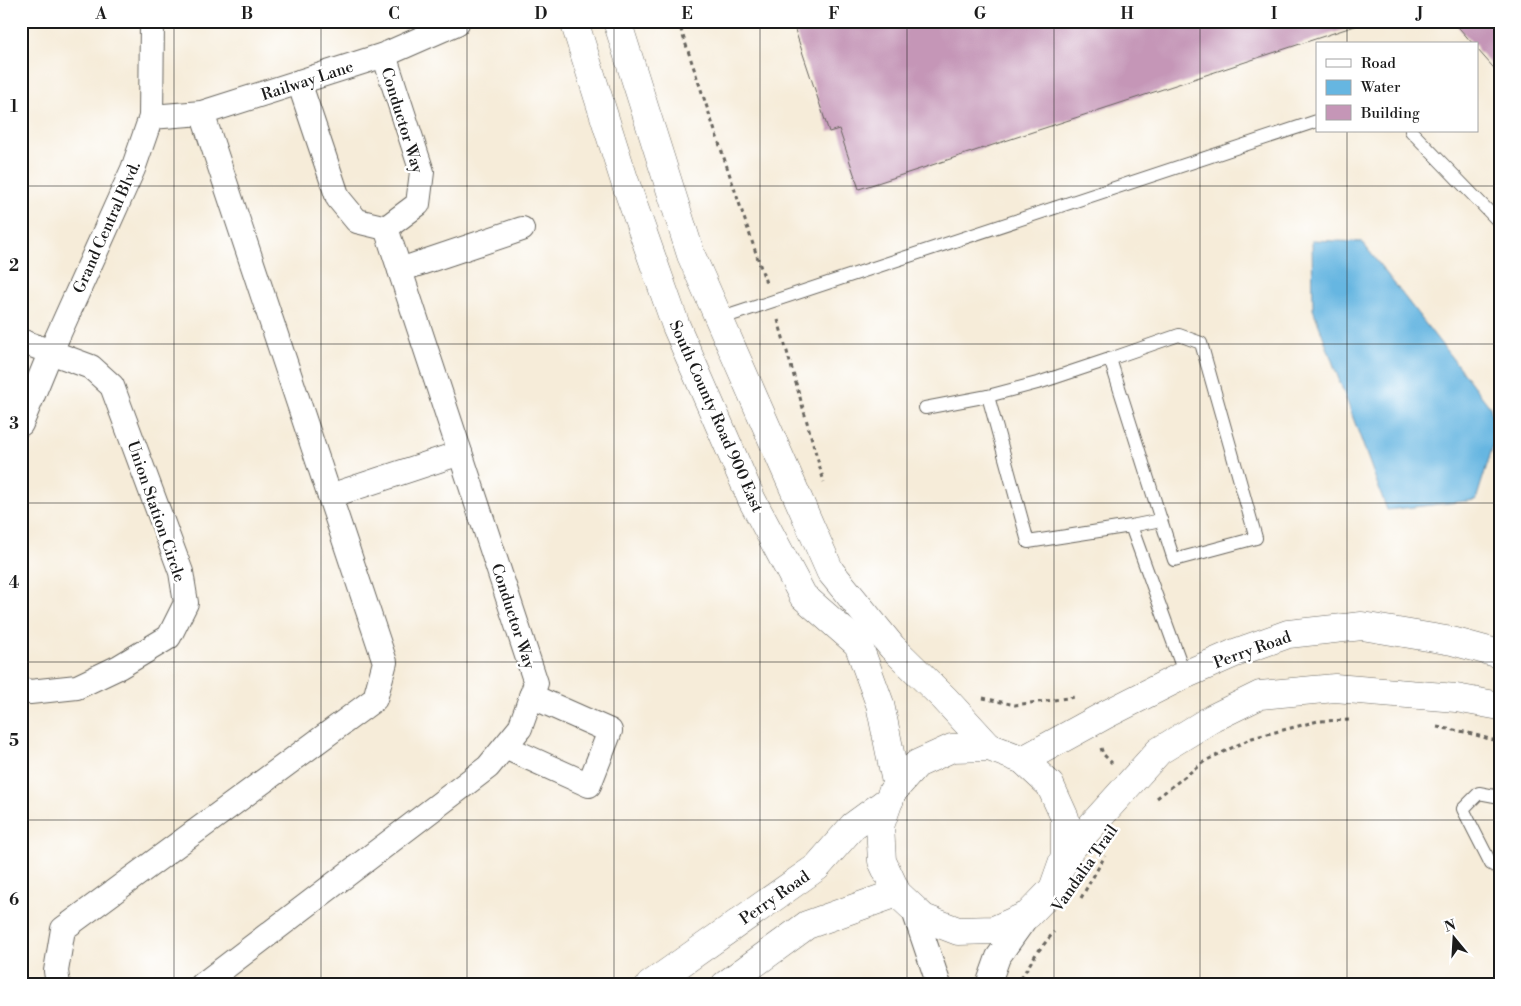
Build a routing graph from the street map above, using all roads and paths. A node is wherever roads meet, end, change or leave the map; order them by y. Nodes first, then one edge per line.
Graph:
1 (152, 21) edge
2 (574, 21) edge
3 (617, 21) edge
4 (678, 21) edge
5 (457, 23) dead end
6 (384, 56) junction
7 (299, 82) junction
8 (202, 113) junction
9 (151, 117) junction
10 (1316, 121) edge
11 (1412, 132) edge
12 (1500, 223) edge
13 (386, 228) junction
14 (522, 228) dead end
15 (400, 270) junction
16 (773, 302) junction
17 (719, 320) junction
18 (21, 341) edge
19 (51, 351) junction
20 (1110, 360) junction
21 (988, 396) junction
22 (925, 408) dead end
23 (21, 424) edge
24 (460, 453) junction
25 (826, 489) dead end
26 (330, 496) junction
27 (1161, 520) junction
28 (1131, 526) junction
29 (1500, 654) edge
30 (1185, 675) junction
31 (21, 690) edge
32 (531, 696) junction
33 (977, 697) dead end
34 (1500, 706) edge
35 (1357, 720) dead end
36 (1093, 722) junction
37 (1430, 726) dead end
38 (1500, 742) edge
39 (505, 747) junction
40 (989, 747) junction
41 (1024, 760) junction
42 (1130, 782) junction
43 (893, 793) junction
44 (1500, 797) edge
45 (1108, 850) dead end
46 (1066, 855) junction
47 (1500, 869) edge
48 (905, 901) junction
49 (1078, 902) dead end
50 (1028, 915) junction
51 (1054, 932) dead end
52 (58, 985) edge
53 (202, 985) edge
54 (650, 985) edge
55 (725, 985) edge
56 (939, 985) edge
57 (988, 985) edge
58 (1016, 985) edge

1 - 9 street, Grand Central Blvd.
2 - 43 street, South County Road 900 East
3 - 17 street
4 - 16 path
5 - 6 street, Railway Lane
6 - 7 street, Railway Lane
6 - 13 street, Conductor Way
7 - 8 street, Railway Lane
7 - 13 street
8 - 9 street, Railway Lane
8 - 26 street
9 - 19 street, Grand Central Blvd.
10 - 16 lane
11 - 12 lane
13 - 15 street, Conductor Way
14 - 15 street
15 - 24 street, Conductor Way
16 - 17 lane
16 - 25 path
17 - 40 street
18 - 19 street, Union Station Circle
19 - 23 street, Grand Central Blvd.
19 - 31 street, Union Station Circle
20 - 21 lane
20 - 27 lane
20 - 27 lane
21 - 22 lane
21 - 28 lane
24 - 26 street
24 - 32 street, Conductor Way
26 - 52 street
27 - 28 lane
28 - 30 lane
29 - 30 street, Perry Road
30 - 36 street, Perry Road
32 - 39 street, Conductor Way
32 - 39 street
33 - 36 path
34 - 42 street, Perry Road
35 - 42 path
36 - 41 street, Perry Road
36 - 42 path
37 - 38 path
39 - 53 street, Conductor Way
40 - 41 street, Perry Road
40 - 43 street, Perry Road
41 - 46 street, Perry Road
42 - 46 street, Perry Road
43 - 48 street, Perry Road
43 - 54 street, Perry Road
44 - 47 lane
45 - 49 path, Vandalia Trail
46 - 50 street, Perry Road
48 - 50 street, Perry Road
48 - 55 street
48 - 56 street
50 - 57 street
51 - 58 path, Vandalia Trail

